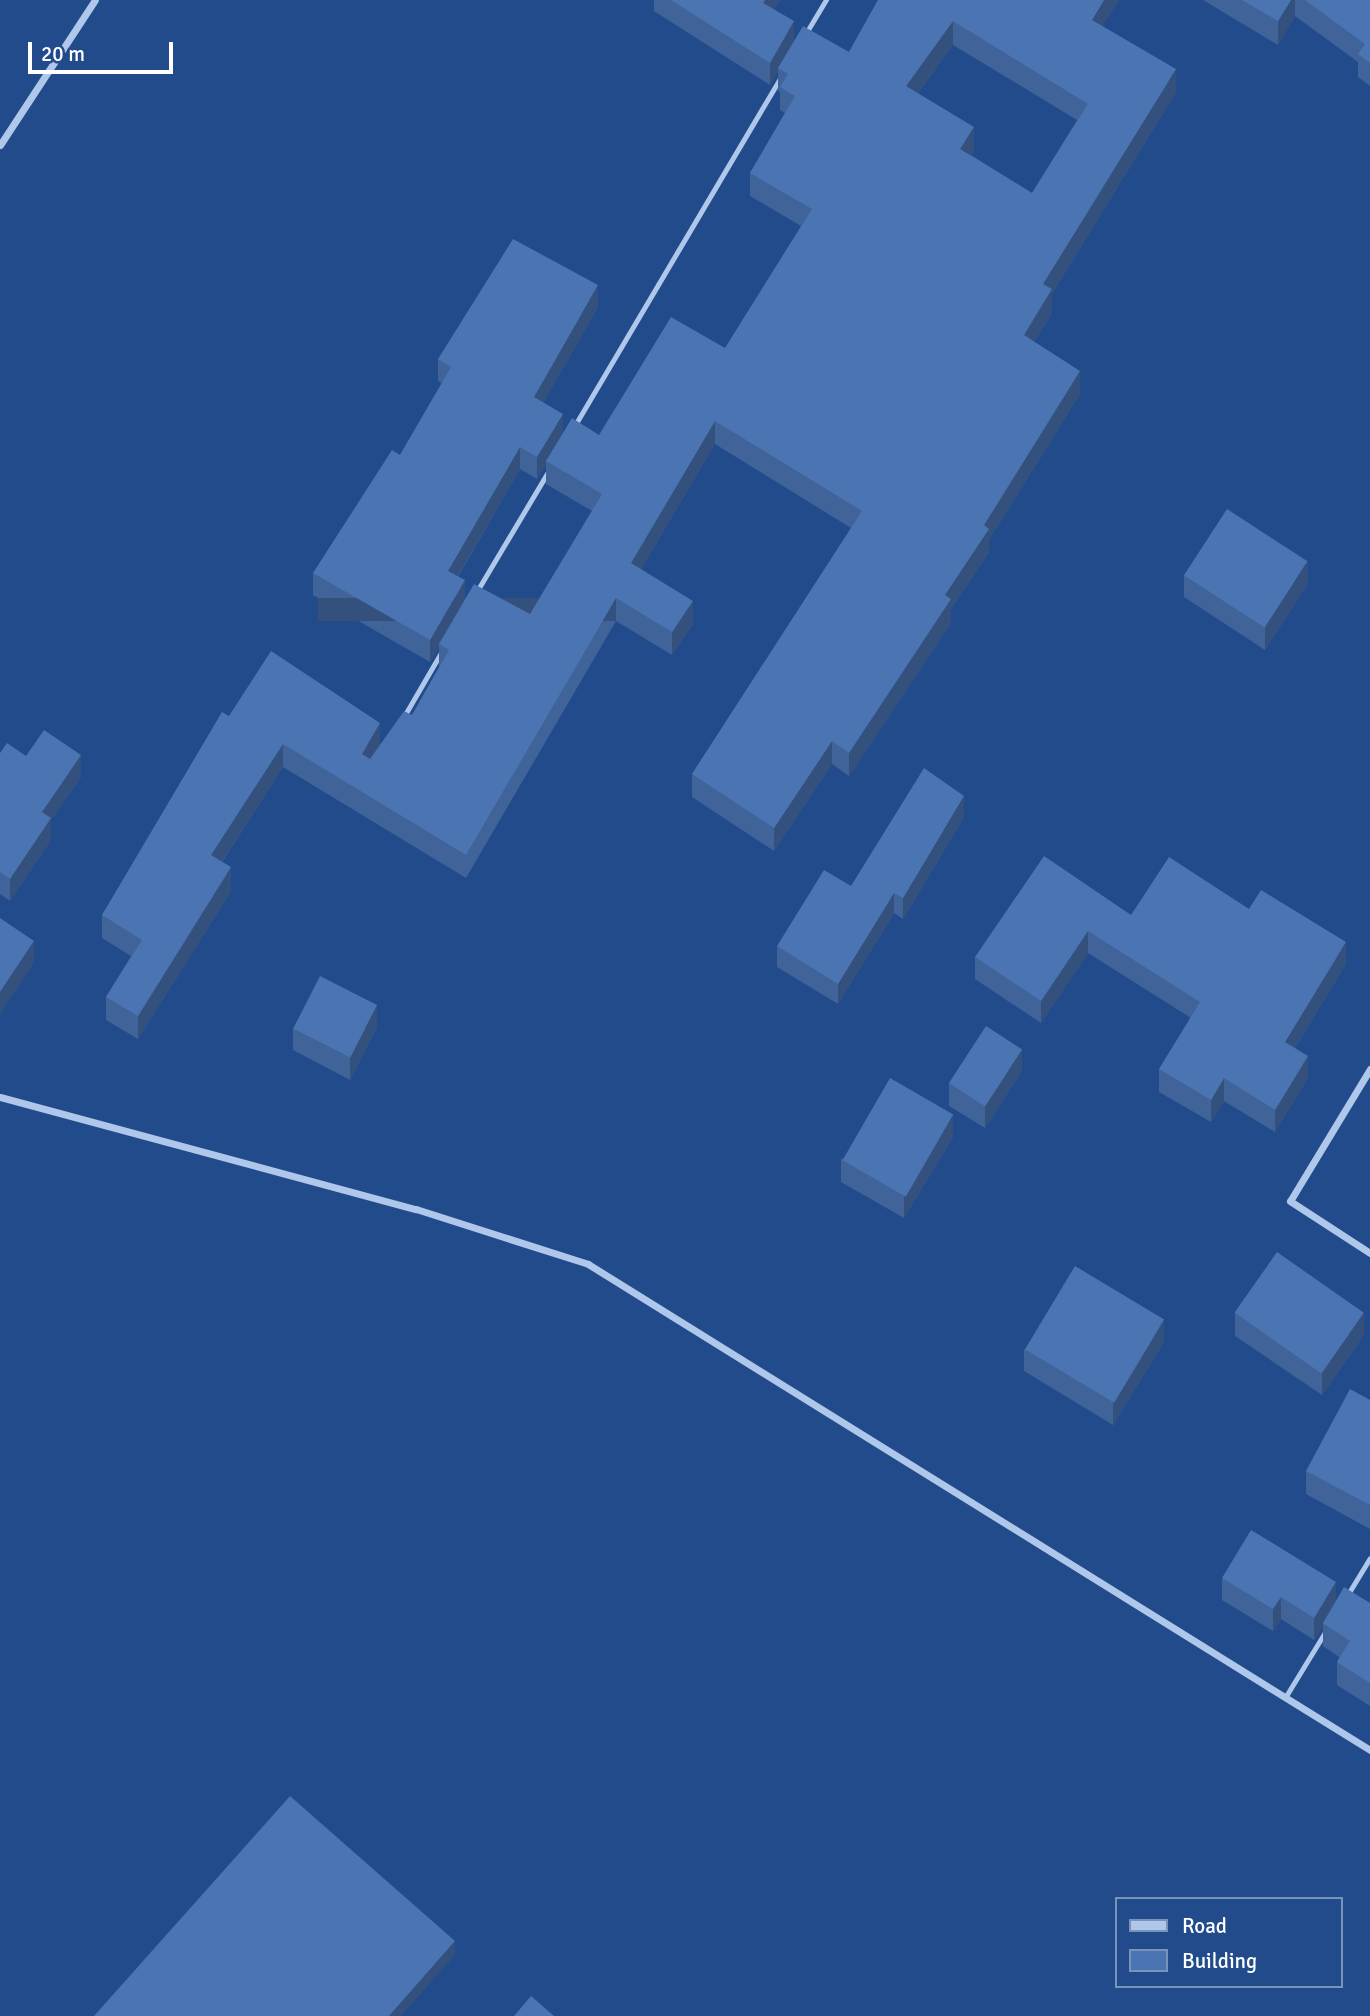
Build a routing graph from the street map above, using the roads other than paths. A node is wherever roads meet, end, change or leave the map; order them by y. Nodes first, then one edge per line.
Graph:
1 (95, 0) edge
2 (826, 0) edge
3 (798, 48) edge
4 (791, 60) edge
5 (0, 145) edge
6 (572, 431) edge
7 (558, 455) edge
8 (473, 599) edge
9 (445, 647) edge
10 (395, 730) edge
11 (1370, 1069) edge
12 (0, 1097) edge
13 (1370, 1253) edge
14 (1370, 1558) edge
15 (1342, 1604) edge
16 (1328, 1627) edge
17 (1286, 1696) junction
18 (1370, 1751) edge

1 - 5 street
2 - 3 lane
4 - 6 lane
7 - 8 lane
9 - 10 lane
11 - 13 street
12 - 17 street
14 - 15 lane
16 - 17 lane
17 - 18 street

